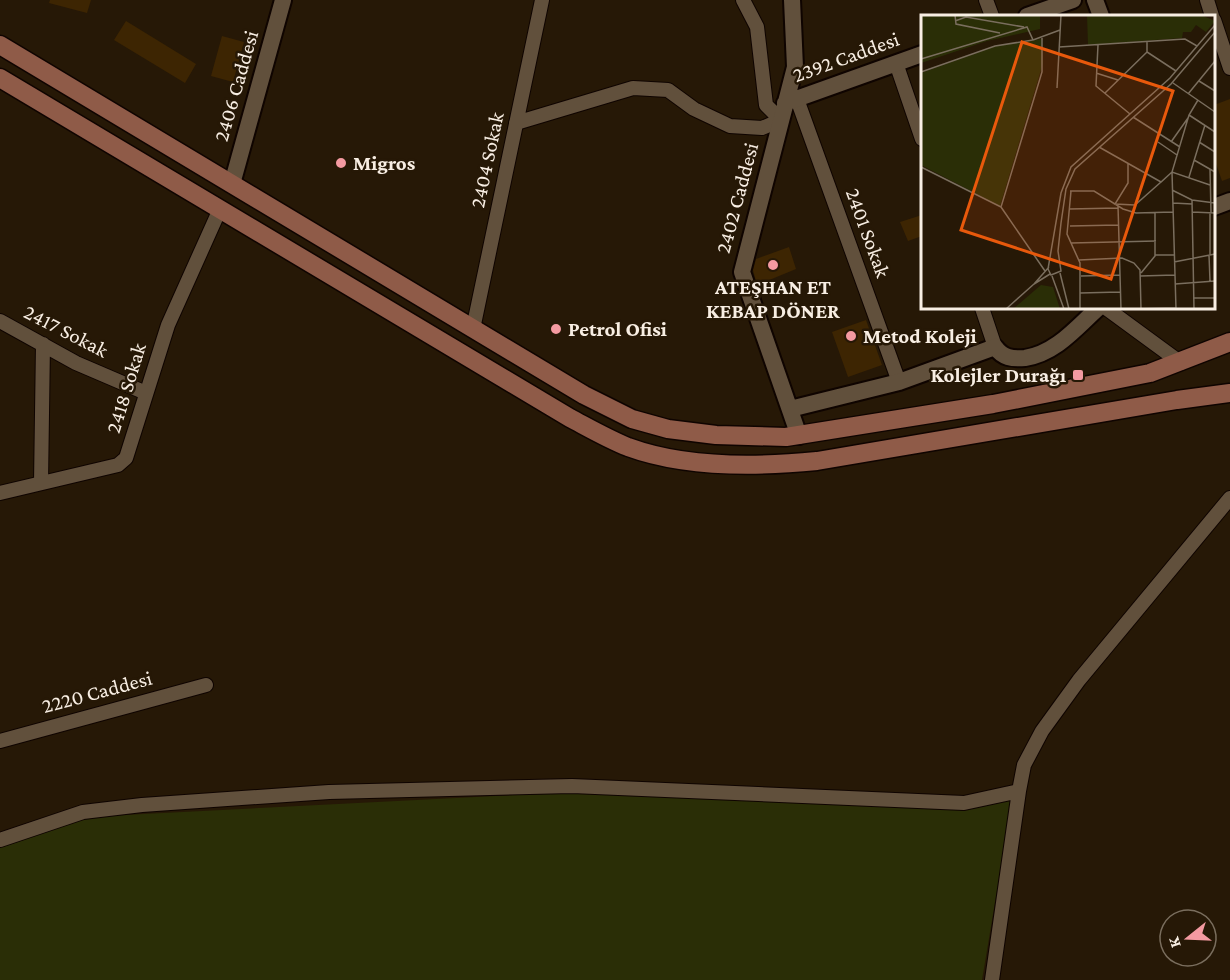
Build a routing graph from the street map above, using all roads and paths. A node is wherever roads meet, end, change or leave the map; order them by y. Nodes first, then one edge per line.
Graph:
1 (283, 0) edge
2 (542, 0) edge
3 (743, 0) edge
4 (792, 0) edge
5 (986, 0) edge
6 (1073, 0) edge
7 (1095, 0) edge
8 (1207, 0) edge
9 (992, 15) edge
10 (1030, 15) edge
11 (1101, 15) edge
12 (1212, 15) edge
13 (1215, 24) edge
14 (0, 45) edge
15 (921, 54) edge
16 (896, 63) junction
17 (1230, 68) edge
18 (0, 78) edge
19 (791, 101) junction
20 (781, 120) junction
21 (516, 123) junction
22 (921, 136) edge
23 (232, 184) junction
24 (1230, 201) edge
25 (1215, 207) edge
26 (220, 209) junction
27 (982, 309) edge
28 (1097, 309) edge
29 (1100, 309) edge
30 (0, 321) edge
31 (473, 329) junction
32 (1230, 342) edge
33 (43, 344) junction
34 (995, 347) junction
35 (1181, 363) junction
36 (899, 382) junction
37 (146, 393) junction
38 (1230, 393) edge
39 (790, 409) junction
40 (799, 436) junction
41 (41, 483) junction
42 (0, 494) edge
43 (1230, 498) edge
44 (206, 685) dead end
45 (0, 741) edge
46 (1019, 791) junction
47 (0, 840) edge
48 (992, 980) edge

1 - 23 street, 2406 Caddesi
2 - 21 street, 2404 Sokak
3 - 20 street
4 - 19 street, 2402 Caddesi
5 - 9 street
6 - 10 street
7 - 11 street
8 - 12 street
13 - 17 street
14 - 23 main road
15 - 16 street, 2392 Caddesi
16 - 19 street, 2392 Caddesi
16 - 22 street
18 - 26 main road
19 - 20 street, 2402 Caddesi
19 - 36 street, 2401 Sokak
20 - 21 street
20 - 39 street, 2402 Caddesi
21 - 31 street, 2404 Sokak
23 - 26 main road
23 - 31 main road
24 - 25 street
26 - 37 street, 2418 Sokak
26 - 38 main road
27 - 34 street
28 - 34 street
29 - 35 street
30 - 33 street, 2417 Sokak
31 - 40 main road
32 - 35 main road
33 - 37 street, 2417 Sokak
33 - 41 street
34 - 36 street
35 - 40 main road
36 - 39 street
37 - 41 street, 2418 Sokak
39 - 40 street, 2402 Caddesi
41 - 42 street, 2418 Sokak
43 - 46 street
44 - 45 street, 2220 Caddesi
46 - 47 street
46 - 48 street

